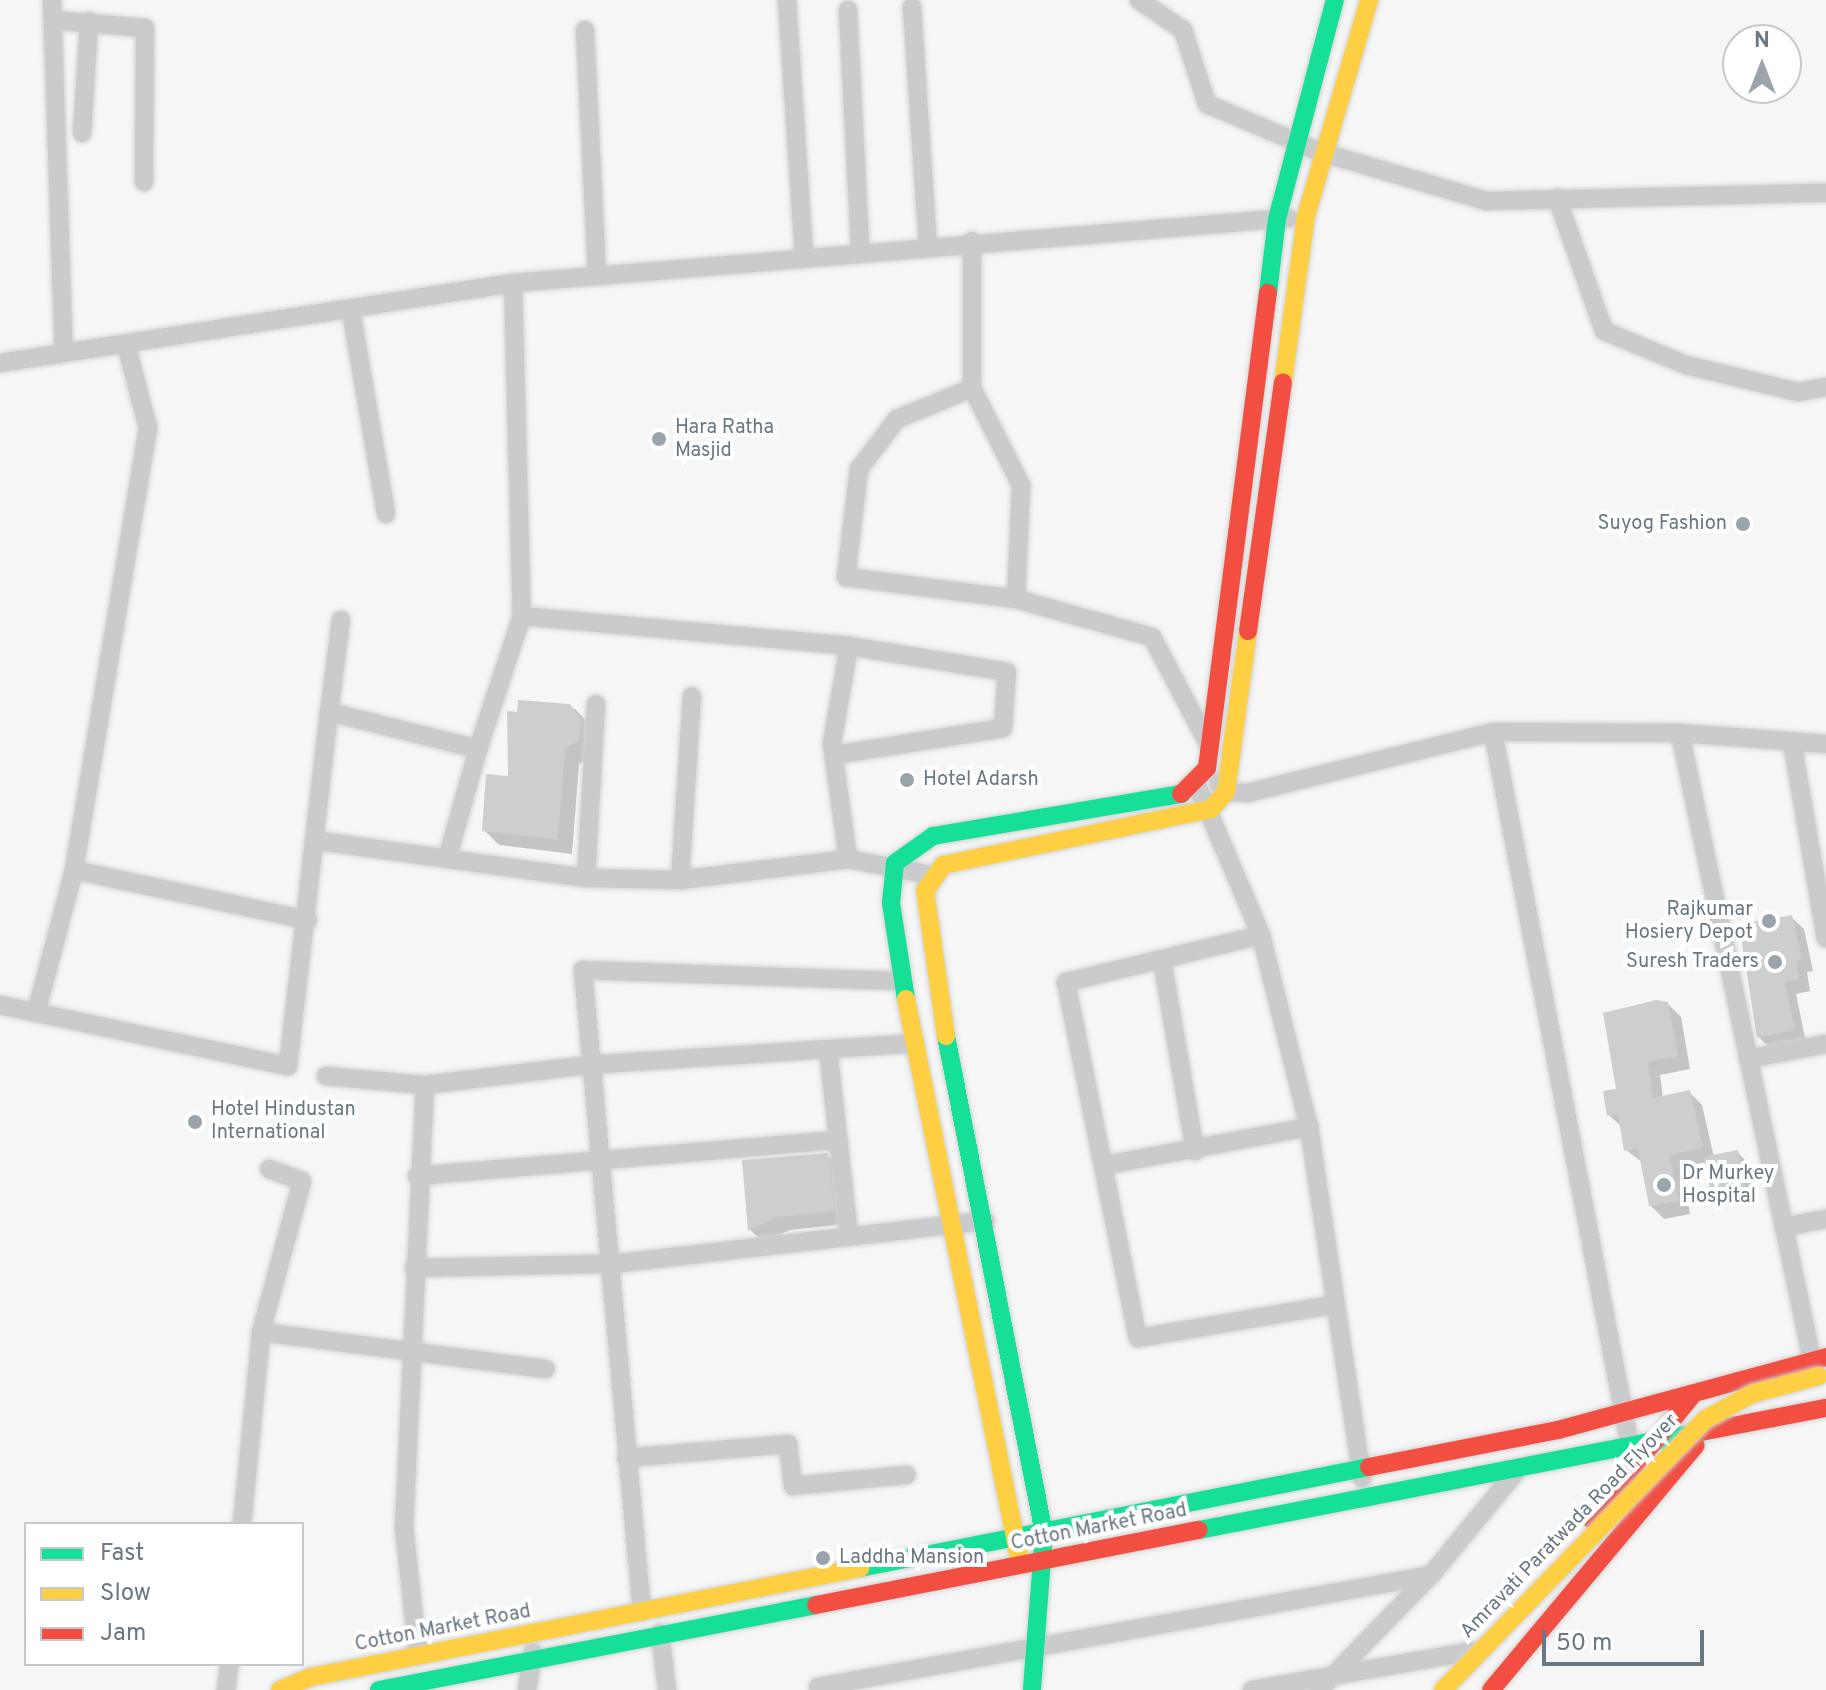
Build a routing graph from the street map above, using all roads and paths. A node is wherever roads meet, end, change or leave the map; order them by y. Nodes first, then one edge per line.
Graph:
1 (52, 0) edge
2 (787, 0) edge
3 (1139, 0) edge
4 (1335, 0) edge
5 (1369, 0) edge
6 (912, 7) dead end
7 (848, 10) dead end
8 (53, 20) junction
9 (89, 21) junction
10 (585, 30) dead end
11 (82, 133) dead end
12 (1297, 143) junction
13 (1320, 152) junction
14 (144, 182) dead end
15 (1826, 193) edge
16 (1557, 198) junction
17 (1306, 216) junction
18 (1277, 219) junction
19 (972, 241) junction
20 (928, 245) junction
21 (860, 251) junction
22 (804, 256) junction
23 (597, 275) junction
24 (513, 283) junction
25 (351, 311) junction
26 (126, 344) junction
27 (64, 353) junction
28 (0, 363) edge
29 (1826, 387) edge
30 (972, 388) junction
31 (386, 514) dead end
32 (1016, 599) junction
33 (522, 616) junction
34 (341, 620) dead end
35 (849, 646) junction
36 (692, 696) dead end
37 (596, 704) dead end
38 (329, 712) junction
39 (1493, 732) junction
40 (1680, 733) junction
41 (1792, 742) junction
42 (1826, 744) edge
43 (1210, 746) junction
44 (478, 749) junction
45 (834, 755) junction
46 (1231, 761) junction
47 (1207, 768) junction
48 (1197, 785) junction
49 (1226, 792) junction
50 (1211, 809) junction
51 (319, 841) junction
52 (447, 859) junction
53 (848, 859) junction
54 (895, 863) junction
55 (74, 870) junction
56 (931, 875) junction
57 (586, 878) junction
58 (680, 880) junction
59 (308, 920) junction
60 (1261, 935) junction
61 (1826, 938) edge
62 (1162, 960) junction
63 (902, 981) junction
64 (0, 1005) edge
65 (36, 1013) junction
66 (915, 1043) junction
67 (1826, 1044) edge
68 (828, 1049) junction
69 (1748, 1059) junction
70 (587, 1065) junction
71 (326, 1076) dead end
72 (425, 1085) junction
73 (1309, 1127) junction
74 (838, 1140) junction
75 (1195, 1151) junction
76 (1106, 1165) junction
77 (600, 1166) junction
78 (269, 1169) dead end
79 (417, 1176) junction
80 (1826, 1219) edge
81 (986, 1221) junction
82 (954, 1224) junction
83 (1784, 1227) junction
84 (849, 1236) junction
85 (612, 1264) junction
86 (414, 1268) junction
87 (1332, 1305) junction
88 (261, 1332) junction
89 (412, 1356) junction
90 (546, 1369) dead end
91 (1822, 1371) edge
92 (1742, 1381) junction
93 (1691, 1397) junction
94 (1826, 1408) edge
95 (1623, 1412) junction
96 (1709, 1427) junction
97 (1664, 1434) junction
98 (1629, 1441) junction
99 (626, 1458) junction
100 (1520, 1467) junction
101 (1360, 1471) junction
102 (906, 1475) dead end
103 (1367, 1497) junction
104 (242, 1522) edge
105 (1044, 1533) junction
106 (1014, 1539) junction
107 (1045, 1562) junction
108 (1022, 1567) junction
109 (1431, 1575) junction
110 (1042, 1594) junction
111 (642, 1612) junction
112 (536, 1633) junction
113 (660, 1633) junction
114 (1038, 1647) junction
115 (1473, 1651) junction
116 (418, 1656) junction
117 (532, 1658) junction
118 (229, 1666) edge
119 (1334, 1675) junction
120 (310, 1683) edge
121 (818, 1687) dead end
122 (226, 1690) edge
123 (280, 1690) edge
124 (379, 1690) edge
125 (527, 1690) edge
126 (667, 1690) edge
127 (1032, 1690) edge
128 (1252, 1690) edge
129 (1319, 1690) edge
130 (1434, 1690) edge
131 (1443, 1690) edge
132 (1471, 1690) edge
133 (1491, 1690) edge

1 - 8 street
2 - 22 street
3 - 12 street
4 - 12 street
5 - 13 street
6 - 20 street
7 - 21 street
8 - 9 street
8 - 27 street
9 - 11 street
9 - 14 street
10 - 23 street
12 - 13 street
12 - 18 street
13 - 16 street
13 - 17 street
15 - 16 street
16 - 29 street
17 - 18 street
17 - 46 street
18 - 19 street
18 - 43 street
19 - 20 street
19 - 30 street
20 - 21 street
21 - 22 street
22 - 23 street
23 - 24 street
24 - 25 street
24 - 33 street
25 - 26 street
25 - 31 street
26 - 27 street
26 - 55 street
27 - 28 street
30 - 32 street
30 - 32 street
32 - 43 street
33 - 35 street
33 - 44 street
34 - 38 street
35 - 45 street
35 - 45 street
36 - 58 street
37 - 57 street
38 - 44 street
38 - 51 street
39 - 40 street
39 - 49 street
39 - 95 street
40 - 41 street
40 - 69 street
41 - 42 street
41 - 61 street
43 - 46 street
43 - 47 street
44 - 52 street
45 - 53 street
46 - 49 street
47 - 48 street
47 - 49 street
48 - 50 street
48 - 54 street
49 - 50 street
50 - 56 street
50 - 60 street
51 - 52 street
51 - 59 street
52 - 57 street
53 - 54 street
53 - 58 street
54 - 56 street
54 - 63 street
55 - 59 street
55 - 65 street
56 - 81 street
57 - 58 street
59 - 65 street
60 - 62 street
60 - 73 street
62 - 75 street
62 - 76 street
63 - 66 street
63 - 70 street
64 - 65 street
66 - 68 street
66 - 82 street
67 - 69 street
68 - 70 street
68 - 74 street
69 - 83 street
70 - 72 street
70 - 77 street
71 - 72 street
72 - 79 street
73 - 75 street
73 - 87 street
74 - 77 street
74 - 84 street
75 - 76 street
76 - 87 street
77 - 79 street
77 - 85 street
78 - 88 street
79 - 86 street
80 - 83 street
81 - 82 street
81 - 105 street
82 - 84 street
82 - 106 street
83 - 91 street
84 - 85 street
85 - 86 street
85 - 99 street
86 - 89 street
87 - 101 street
88 - 89 street
88 - 104 street
89 - 90 street
89 - 116 street
91 - 92 street, Cotton Market Road
91 - 131 street, Amravati Paratwada Road Flyover, bridge
91 - 132 street, Amravati Paratwada Road Flyover
92 - 93 street, Cotton Market Road
92 - 96 street
93 - 95 street, Cotton Market Road
93 - 97 street
94 - 96 street, Cotton Market Road
95 - 98 street
95 - 101 street, Cotton Market Road
96 - 97 street, Cotton Market Road
96 - 133 street
97 - 98 street, Cotton Market Road
97 - 115 street
98 - 100 street, Cotton Market Road
99 - 102 street
99 - 111 street
100 - 103 street, Cotton Market Road
100 - 109 street
101 - 103 street
101 - 105 street, Cotton Market Road
103 - 107 street, Cotton Market Road
105 - 106 street, Cotton Market Road
105 - 107 street
106 - 108 street
106 - 111 street, Cotton Market Road
107 - 108 street, Cotton Market Road
107 - 110 street
108 - 110 street
108 - 113 street, Cotton Market Road
109 - 114 street
109 - 119 street
110 - 114 street
111 - 112 street, Cotton Market Road
112 - 116 street, Cotton Market Road
112 - 117 street
113 - 117 street, Cotton Market Road
113 - 126 street
114 - 121 street
114 - 127 street
115 - 119 street
115 - 130 street
116 - 120 street, Cotton Market Road
117 - 124 street, Cotton Market Road
117 - 125 street
118 - 122 street
119 - 128 street
119 - 129 street
120 - 123 street, Cotton Market Road

